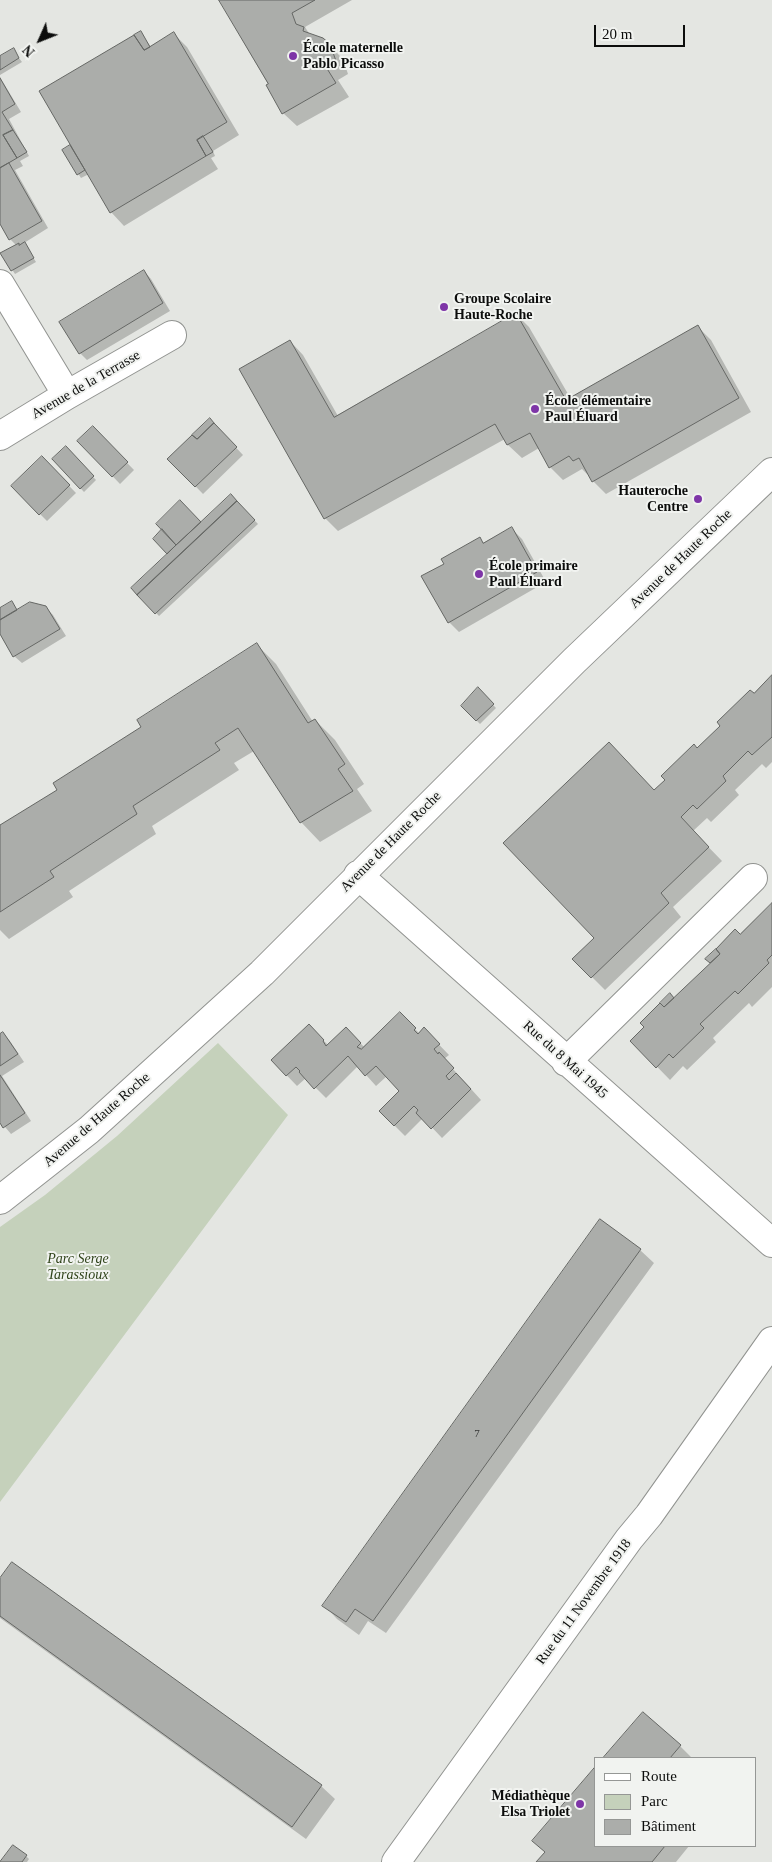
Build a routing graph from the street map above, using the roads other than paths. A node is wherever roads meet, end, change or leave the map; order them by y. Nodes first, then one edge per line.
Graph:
1 (0, 284) edge
2 (172, 335) dead end
3 (67, 396) junction
4 (0, 436) edge
5 (772, 472) edge
6 (358, 875) junction
7 (753, 878) dead end
8 (566, 1062) junction
9 (0, 1200) edge
10 (772, 1243) edge
11 (772, 1341) edge
12 (396, 1862) edge

1 - 3 street
2 - 3 street, Avenue de la Terrasse
3 - 4 street, Avenue de la Terrasse
5 - 6 street, Avenue de Haute Roche
6 - 8 street, Rue du 8 Mai 1945
6 - 9 street, Avenue de Haute Roche
7 - 8 street
8 - 10 street, Rue du 8 Mai 1945
11 - 12 street, Rue du 11 Novembre 1918

